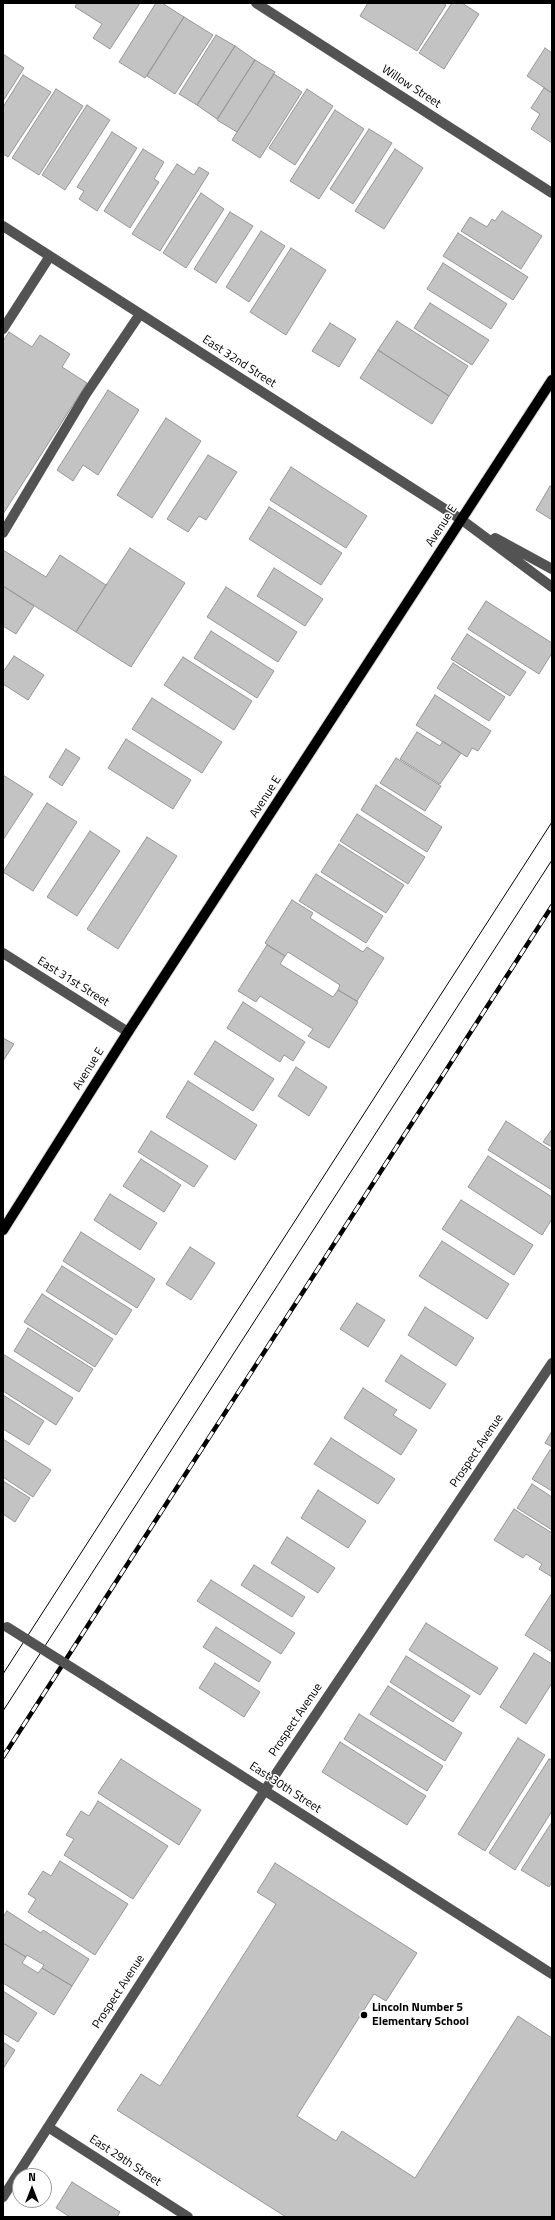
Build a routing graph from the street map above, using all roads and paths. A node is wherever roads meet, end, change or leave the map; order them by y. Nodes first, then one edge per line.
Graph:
1 (256, 3) edge
2 (552, 193) edge
3 (3, 226) edge
4 (50, 256) junction
5 (140, 314) junction
6 (3, 329) edge
7 (552, 380) edge
8 (462, 520) junction
9 (3, 533) edge
10 (552, 569) edge
11 (552, 587) edge
12 (3, 953) edge
13 (128, 1032) junction
14 (3, 1230) edge
15 (552, 1363) edge
16 (5, 1626) edge
17 (265, 1790) junction
18 (552, 1974) edge
19 (48, 2127) junction
20 (3, 2197) edge
21 (188, 2217) edge

1 - 2 street, Willow Street
3 - 4 street, East 32nd Street
4 - 5 street, East 32nd Street
4 - 6 street
5 - 8 street, East 32nd Street
5 - 9 street
7 - 8 main road, Avenue E
8 - 10 street, East 32nd Street
8 - 11 street, East 32nd Street
8 - 13 main road, Avenue E
12 - 13 street, East 31st Street
13 - 14 main road, Avenue E
15 - 17 street, Prospect Avenue
16 - 17 street, East 30th Street, bridge
17 - 18 street, East 30th Street
17 - 19 street, Prospect Avenue
19 - 20 street, Prospect Avenue
19 - 21 street, East 29th Street

